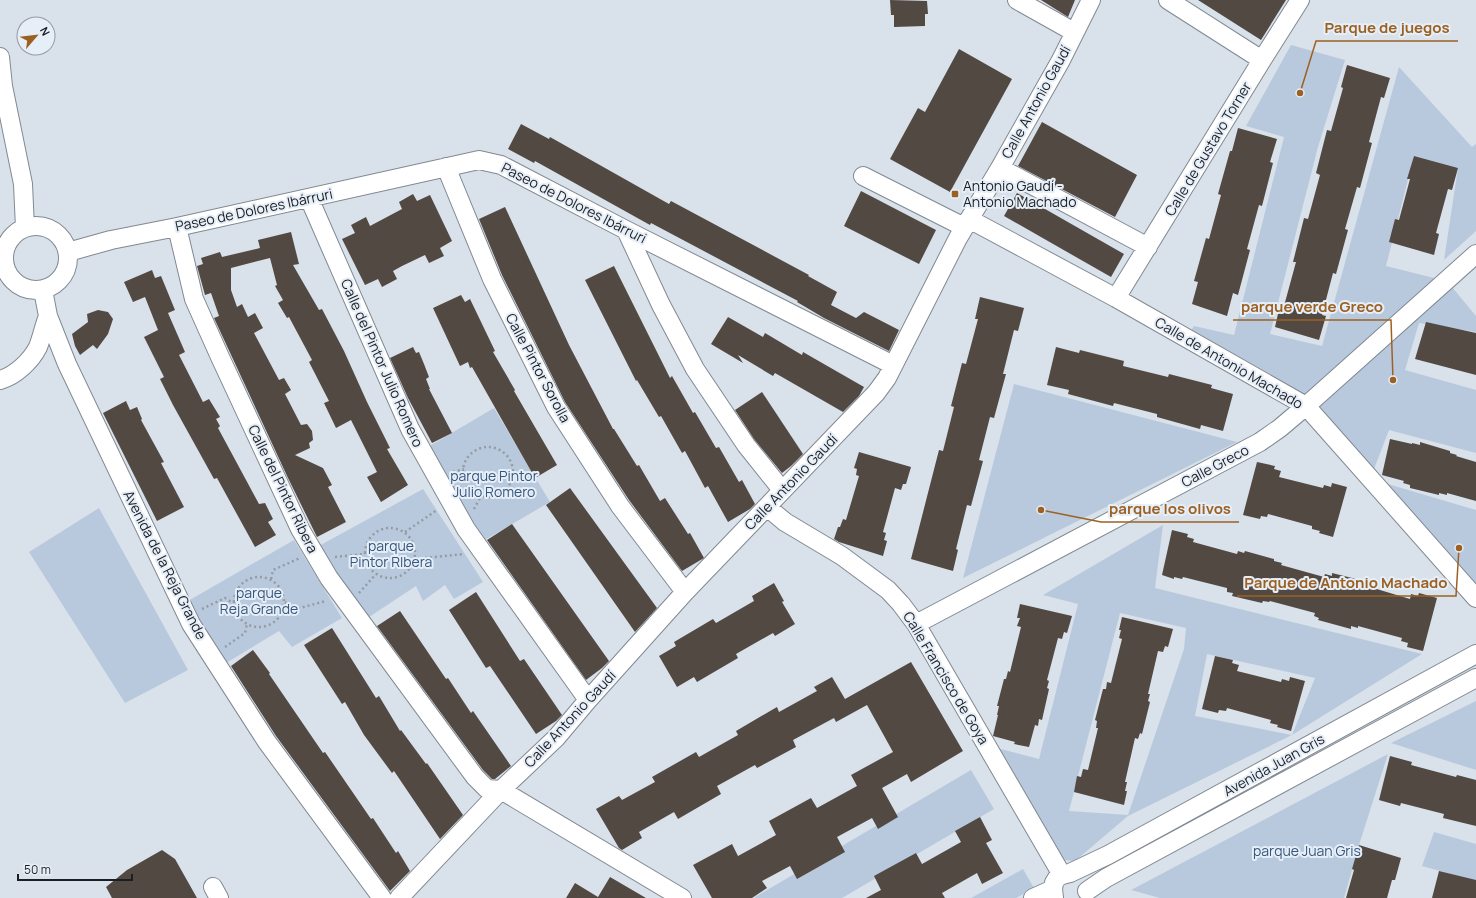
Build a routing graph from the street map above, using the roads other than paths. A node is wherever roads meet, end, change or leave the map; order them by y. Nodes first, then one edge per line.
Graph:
1 (1017, 0) edge
2 (1091, 0) edge
3 (1168, 0) edge
4 (1300, 0) edge
5 (1074, 32) junction
6 (0, 57) edge
7 (1262, 60) junction
8 (446, 167) junction
9 (1000, 168) junction
10 (863, 176) dead end
11 (309, 198) junction
12 (967, 223) junction
13 (177, 227) junction
14 (25, 228) junction
15 (626, 230) junction
16 (1148, 247) junction
17 (68, 252) junction
18 (1476, 254) edge
19 (43, 290) junction
20 (1116, 298) junction
21 (48, 316) junction
22 (893, 365) junction
23 (0, 380) edge
24 (1306, 406) junction
25 (782, 490) junction
26 (767, 507) junction
27 (685, 592) junction
28 (1476, 598) edge
29 (916, 624) junction
30 (1476, 654) edge
31 (1476, 678) edge
32 (588, 700) junction
33 (501, 790) junction
34 (1060, 884) edge
35 (1086, 894) edge
36 (382, 898) edge
37 (399, 898) edge
38 (682, 898) edge
39 (1032, 898) edge

1 - 5 street
2 - 5 street, Calle Antonio Gaudí
3 - 7 street
4 - 7 street, Calle de Gustavo Torner
5 - 9 street, Calle Antonio Gaudí
6 - 14 street
7 - 16 street, Calle de Gustavo Torner
8 - 11 street, Paseo de Dolores Ibárruri
8 - 15 street, Paseo de Dolores Ibárruri
8 - 27 street, Calle Pintor Sorolla
9 - 12 street, Calle Antonio Gaudí
9 - 16 street
10 - 12 street, Calle de Antonio Machado
11 - 13 street, Paseo de Dolores Ibárruri
11 - 32 street, Calle del Pintor Julio Romero
12 - 20 street, Calle de Antonio Machado
12 - 22 street, Calle Antonio Gaudí
13 - 17 street, Paseo de Dolores Ibárruri
13 - 33 street, Calle del Pintor Ribera
14 - 17 street
14 - 19 street
15 - 22 street, Paseo de Dolores Ibárruri
15 - 25 street
16 - 20 street, Calle de Gustavo Torner
17 - 19 street
18 - 24 street, Calle Greco
19 - 21 street, Avenida de la Reja Grande
20 - 24 street, Calle de Antonio Machado
21 - 23 street
21 - 36 street, Avenida de la Reja Grande
22 - 25 street, Calle Antonio Gaudí
24 - 28 street, Calle de Antonio Machado
24 - 29 street, Calle Greco
25 - 26 street, Calle Antonio Gaudí
26 - 27 street, Calle Antonio Gaudí
26 - 29 street, Calle Francisco de Goya
27 - 32 street, Calle Antonio Gaudí
29 - 34 street, Calle Francisco de Goya
30 - 34 street, Avenida Juan Gris
31 - 35 street, Avenida Juan Gris
32 - 33 street, Calle Antonio Gaudí
33 - 37 street, Calle Antonio Gaudí
33 - 38 street, Calle del Pintor Ribera
34 - 35 street, Avenida Juan Gris
34 - 39 street, Avenida Juan Gris

